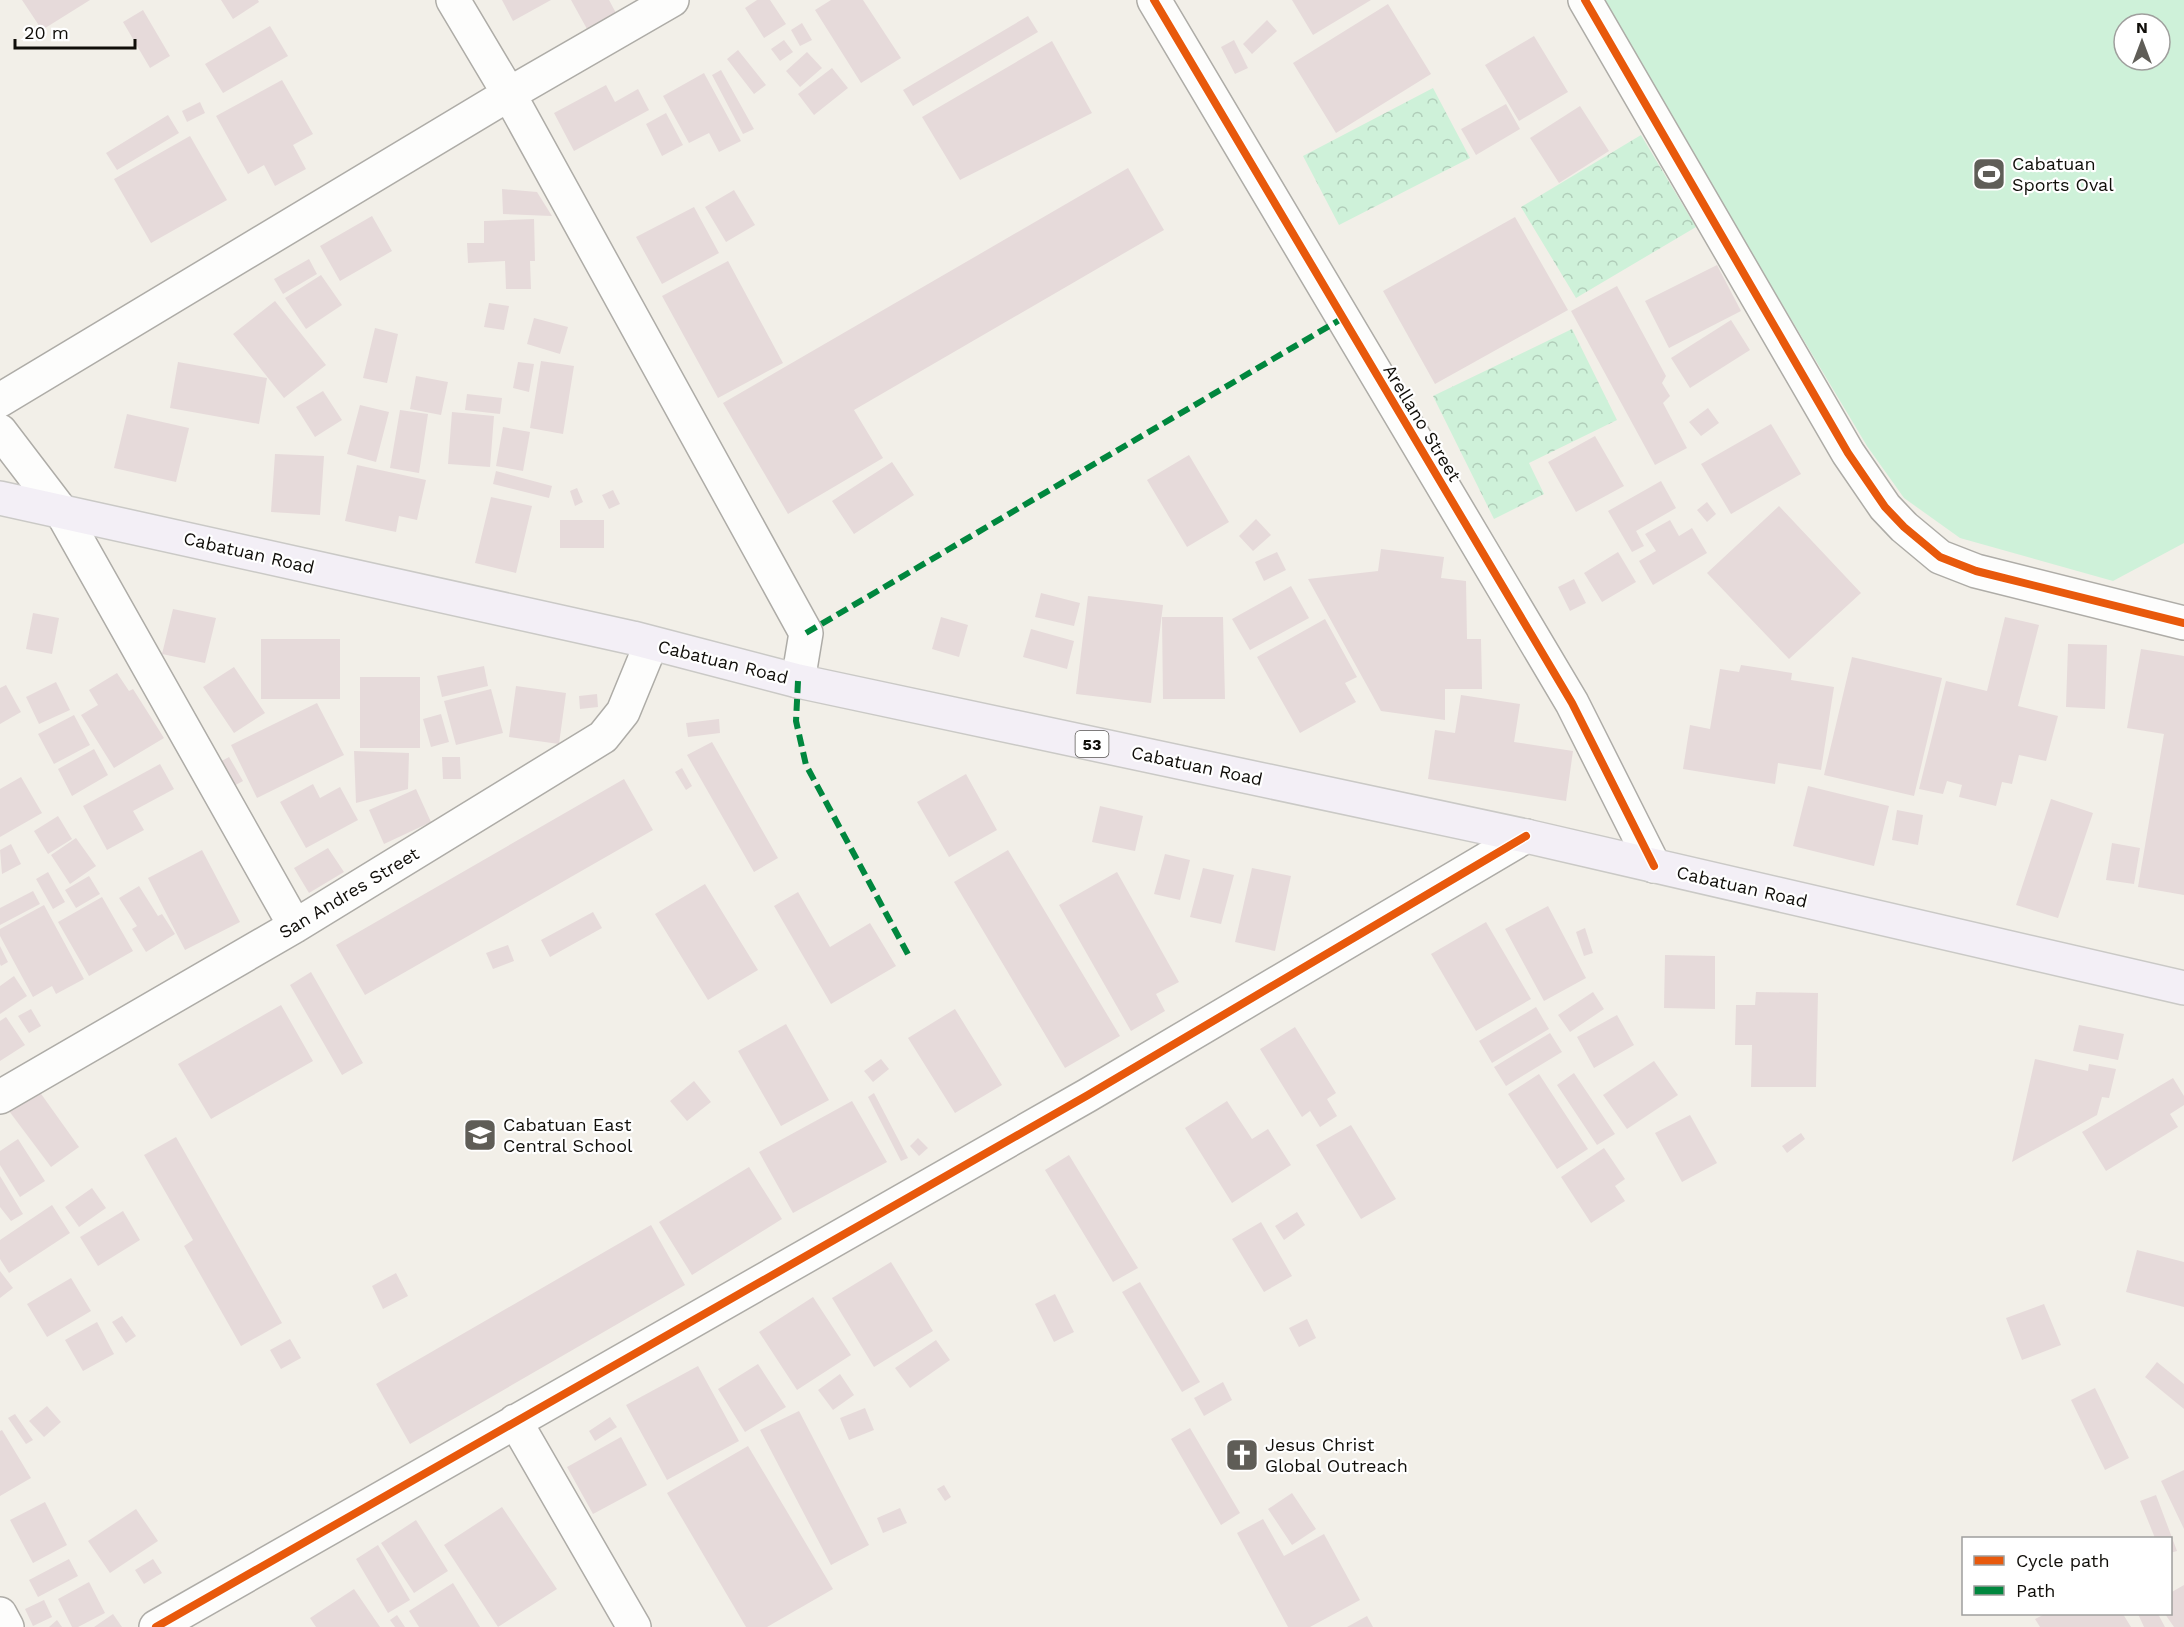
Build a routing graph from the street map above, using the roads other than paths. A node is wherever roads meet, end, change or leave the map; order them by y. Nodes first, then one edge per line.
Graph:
1 (453, 0) edge
2 (672, 0) edge
3 (1154, 0) edge
4 (1586, 0) edge
5 (509, 94) junction
6 (0, 400) edge
7 (0, 431) edge
8 (0, 498) edge
9 (62, 511) junction
10 (2184, 623) edge
11 (651, 644) junction
12 (798, 681) junction
13 (1526, 836) junction
14 (1654, 866) junction
15 (295, 926) junction
16 (2184, 988) edge
17 (0, 1097) edge
18 (515, 1421) junction
19 (0, 1614) edge
20 (7, 1627) edge
21 (156, 1627) edge
22 (634, 1627) edge

1 - 5 street
2 - 5 street
3 - 14 street, Arellano Street
4 - 10 street
5 - 6 street
5 - 12 street
7 - 9 street
8 - 9 highway, Cabatuan Road / 53
9 - 11 highway, Cabatuan Road / 53
9 - 15 street
11 - 12 highway, Cabatuan Road / 53
11 - 15 street, San Andres Street
12 - 13 highway, Cabatuan Road / 53
13 - 14 highway, Cabatuan Road / 53
13 - 18 street
14 - 16 highway, Cabatuan Road / 53
15 - 17 street, San Andres Street
18 - 21 street
18 - 22 street
19 - 20 street

